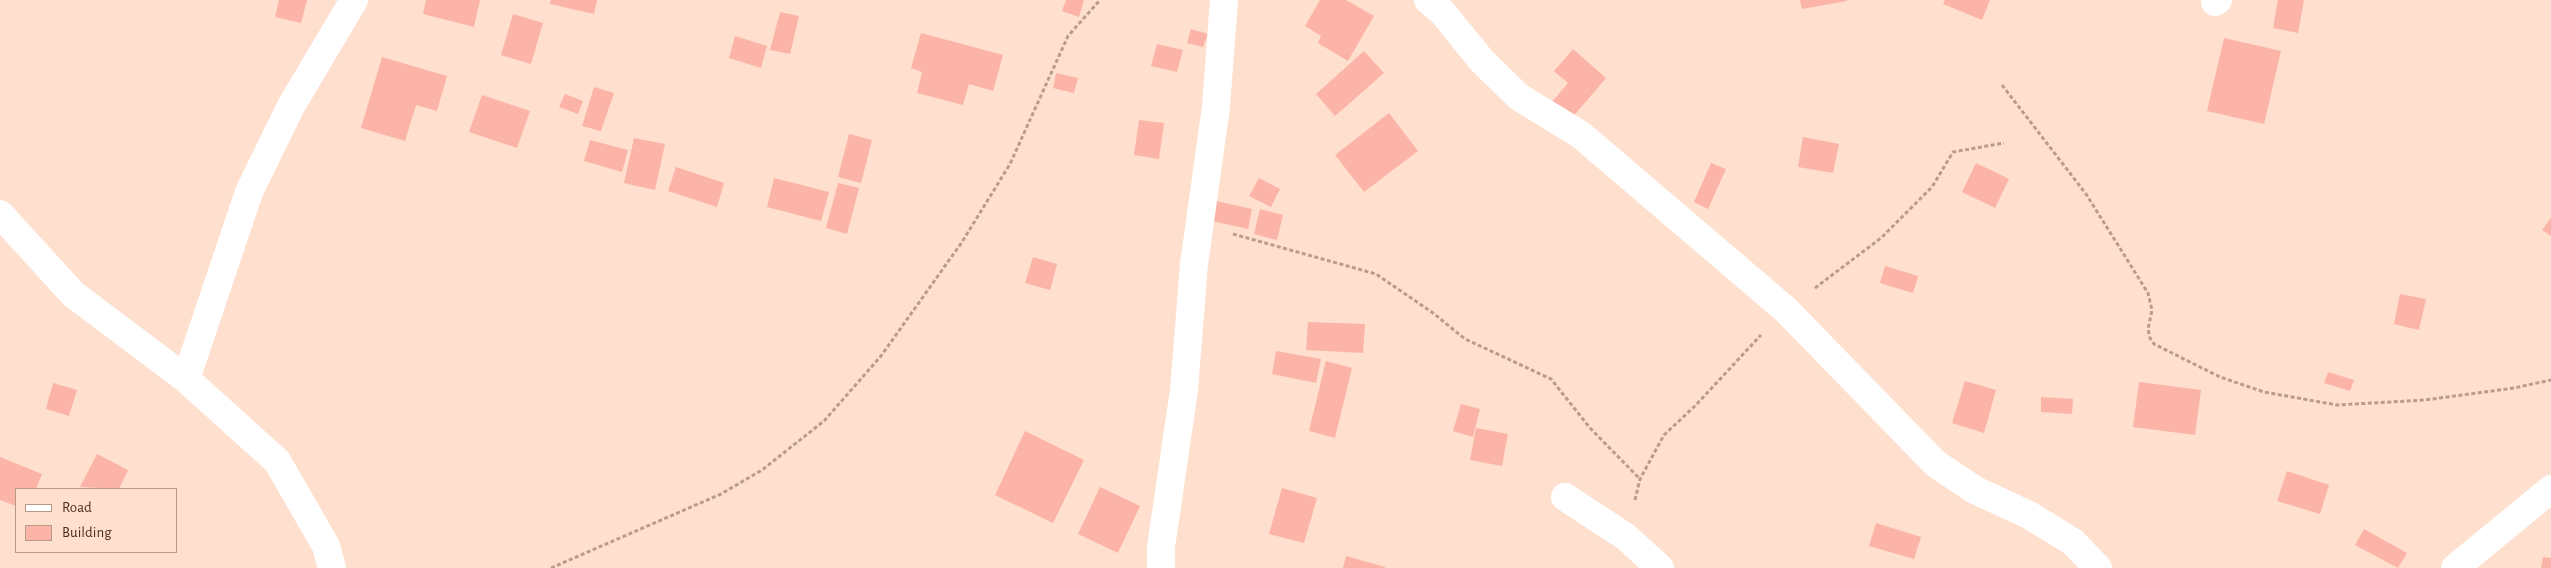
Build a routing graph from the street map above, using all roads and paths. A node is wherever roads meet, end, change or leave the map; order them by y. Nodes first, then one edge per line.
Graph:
1 (354, 0) edge
2 (1100, 0) edge
3 (1224, 0) edge
4 (1428, 0) edge
5 (2002, 85) dead end
6 (2004, 144) dead end
7 (0, 214) edge
8 (1199, 225) junction
9 (1786, 310) junction
10 (186, 378) junction
11 (2551, 380) edge
12 (1640, 479) junction
13 (2551, 490) edge
14 (1565, 497) dead end
15 (1626, 537) junction
16 (332, 568) edge
17 (551, 568) edge
18 (1161, 568) edge
19 (1660, 568) edge
20 (2098, 568) edge
21 (2455, 568) edge

1 - 10 street
2 - 17 path
3 - 8 street
4 - 9 street
5 - 11 path
6 - 9 path
7 - 10 street
8 - 12 path
8 - 18 street
9 - 12 path
9 - 20 street
10 - 16 street
12 - 15 path
13 - 21 street
14 - 15 street
15 - 19 street

